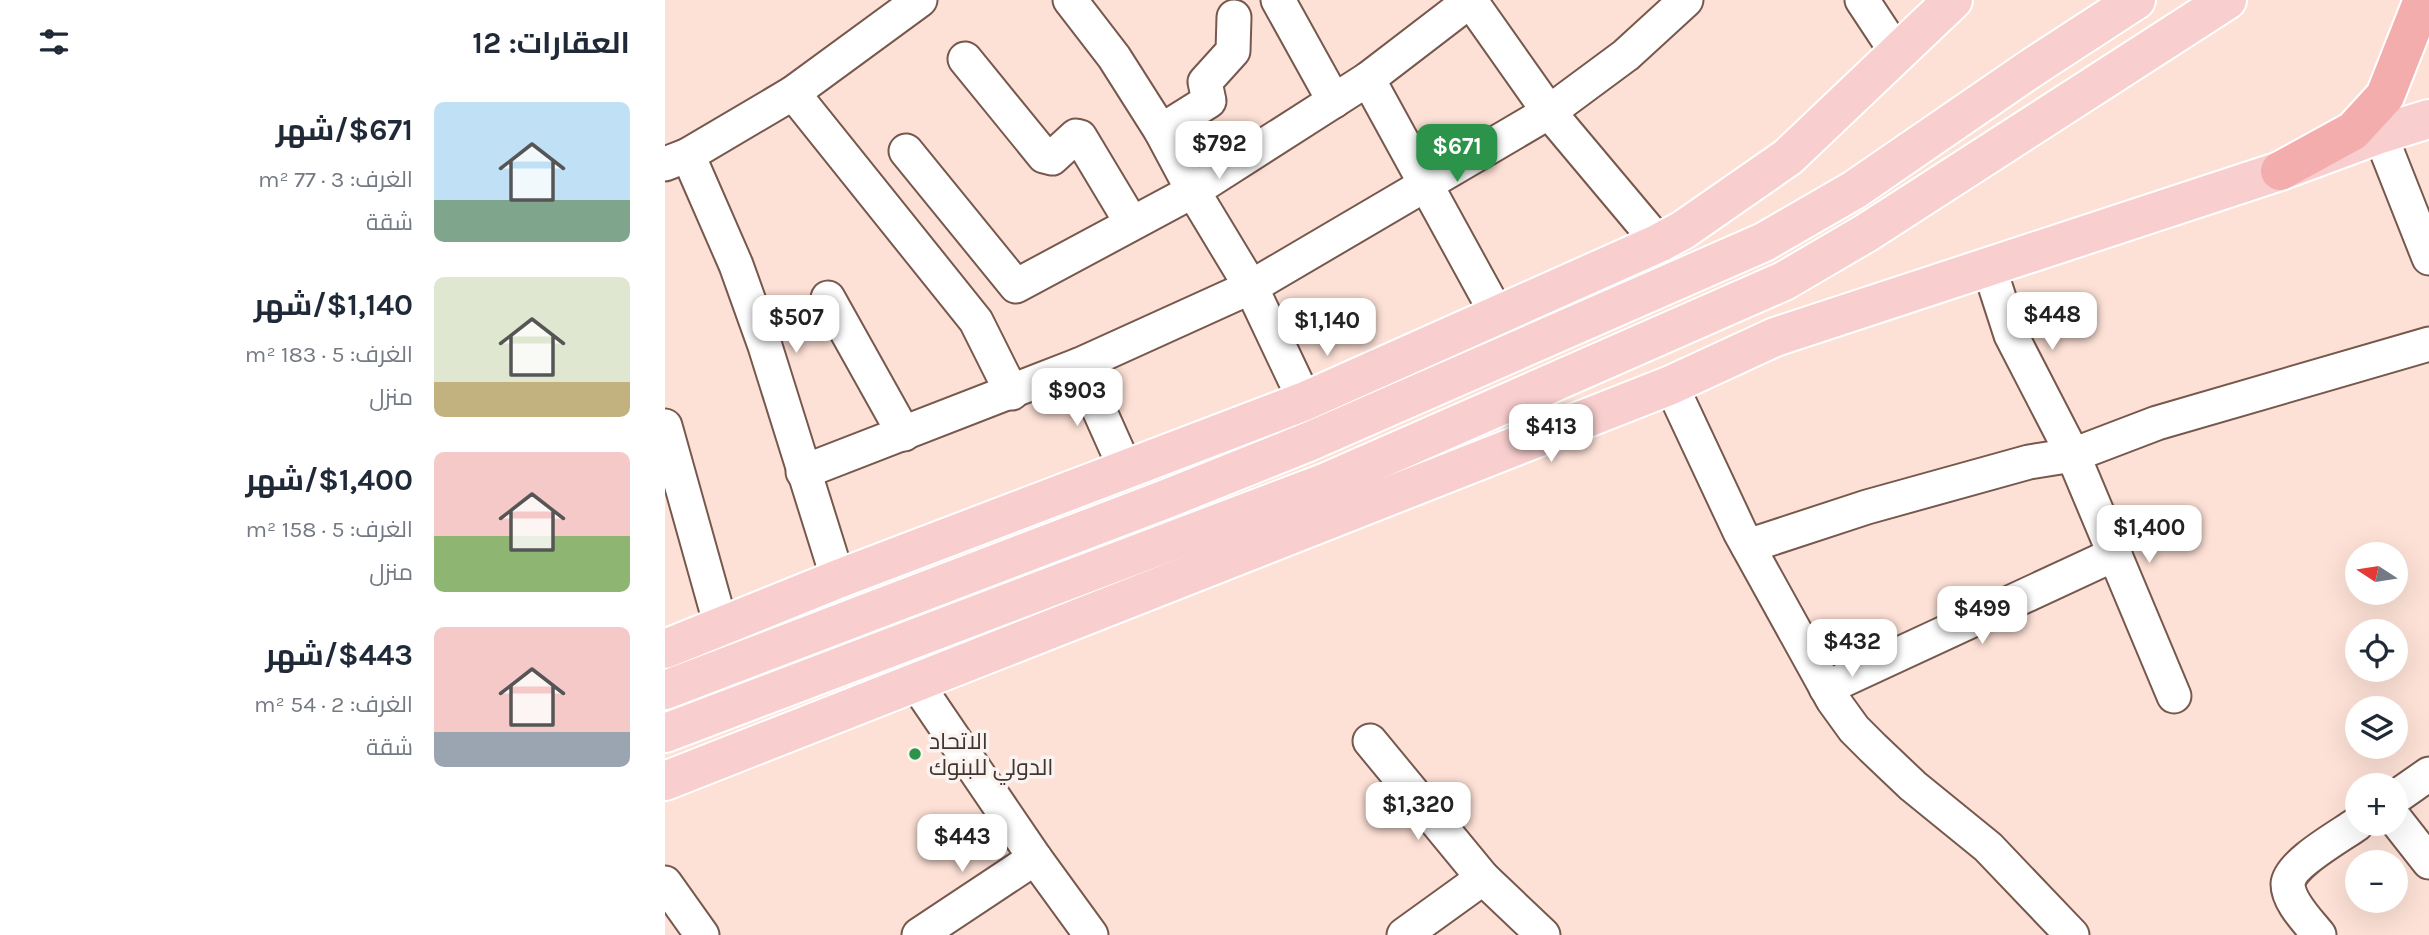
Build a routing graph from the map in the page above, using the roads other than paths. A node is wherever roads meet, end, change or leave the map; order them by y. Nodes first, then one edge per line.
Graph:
1 (920, 0) edge
2 (1070, 0) edge
3 (1471, 0) edge
4 (1686, 0) edge
5 (1862, 0) edge
6 (1953, 0) edge
7 (2113, 0) edge
8 (2136, 0) edge
9 (2227, 0) edge
10 (2423, 0) edge
11 (1291, 5) edge
12 (1234, 16) dead end
13 (1897, 53) junction
14 (965, 58) dead end
15 (2033, 67) junction
16 (1368, 79) junction
17 (793, 93) junction
18 (1333, 101) junction
19 (1549, 112) junction
20 (2429, 120) edge
21 (1161, 131) junction
22 (2379, 134) junction
23 (907, 151) dead end
24 (676, 160) edge
25 (2280, 171) junction
26 (1426, 185) junction
27 (1193, 191) junction
28 (1131, 222) junction
29 (1660, 243) junction
30 (2429, 258) edge
31 (1989, 267) junction
32 (1251, 287) junction
33 (828, 298) dead end
34 (1498, 316) junction
35 (2429, 344) edge
36 (1079, 365) junction
37 (1671, 385) junction
38 (1011, 393) junction
39 (1305, 401) junction
40 (665, 426) edge
41 (904, 434) junction
42 (2073, 455) junction
43 (1126, 470) junction
44 (803, 472) junction
45 (1748, 546) junction
46 (2115, 554) junction
47 (838, 579) junction
48 (1161, 585) junction
49 (721, 626) junction
50 (927, 632) junction
51 (665, 649) edge
52 (916, 683) junction
53 (1826, 688) junction
54 (665, 690) edge
55 (2174, 696) dead end
56 (665, 733) edge
57 (1370, 741) dead end
58 (2429, 774) edge
59 (665, 781) edge
60 (2408, 789) edge
61 (2345, 832) edge
62 (2408, 835) edge
63 (1035, 858) junction
64 (2429, 862) edge
65 (1483, 878) junction
66 (665, 883) edge
67 (702, 935) edge
68 (919, 935) edge
69 (1091, 935) edge
70 (1404, 935) edge
71 (1543, 935) edge
72 (2072, 935) edge
73 (2319, 935) edge

1 - 17 street
2 - 21 street
3 - 16 street
3 - 19 street
4 - 19 street
5 - 13 street
6 - 13 main road
7 - 15 main road
8 - 15 main road
9 - 50 main road
10 - 25 highway
11 - 18 street
12 - 21 street
13 - 29 main road
14 - 28 street
15 - 54 main road
16 - 18 street
16 - 26 street
17 - 24 street
17 - 38 street
18 - 27 street
19 - 26 street
19 - 29 street
20 - 22 main road
21 - 27 street
22 - 25 main road
22 - 30 street
23 - 28 street
24 - 44 street
25 - 31 main road
26 - 32 street
26 - 34 street
27 - 28 street
27 - 32 street
29 - 34 main road
31 - 37 main road
31 - 42 street
32 - 36 street
32 - 39 street
33 - 41 street
34 - 39 main road
35 - 42 street
36 - 38 street
36 - 43 street
37 - 45 street
37 - 48 main road
38 - 41 street
39 - 43 main road
40 - 49 street
41 - 44 street
42 - 45 street
42 - 46 street
43 - 47 main road
44 - 47 street
45 - 53 street
46 - 53 street
46 - 55 street
47 - 49 main road
48 - 50 main road
48 - 52 main road
49 - 51 main road
50 - 56 main road
52 - 59 main road
52 - 63 street
53 - 72 street
57 - 65 street
58 - 60 street
61 - 73 street
62 - 64 street
63 - 68 street
63 - 69 street
65 - 70 street
65 - 71 street
66 - 67 street

